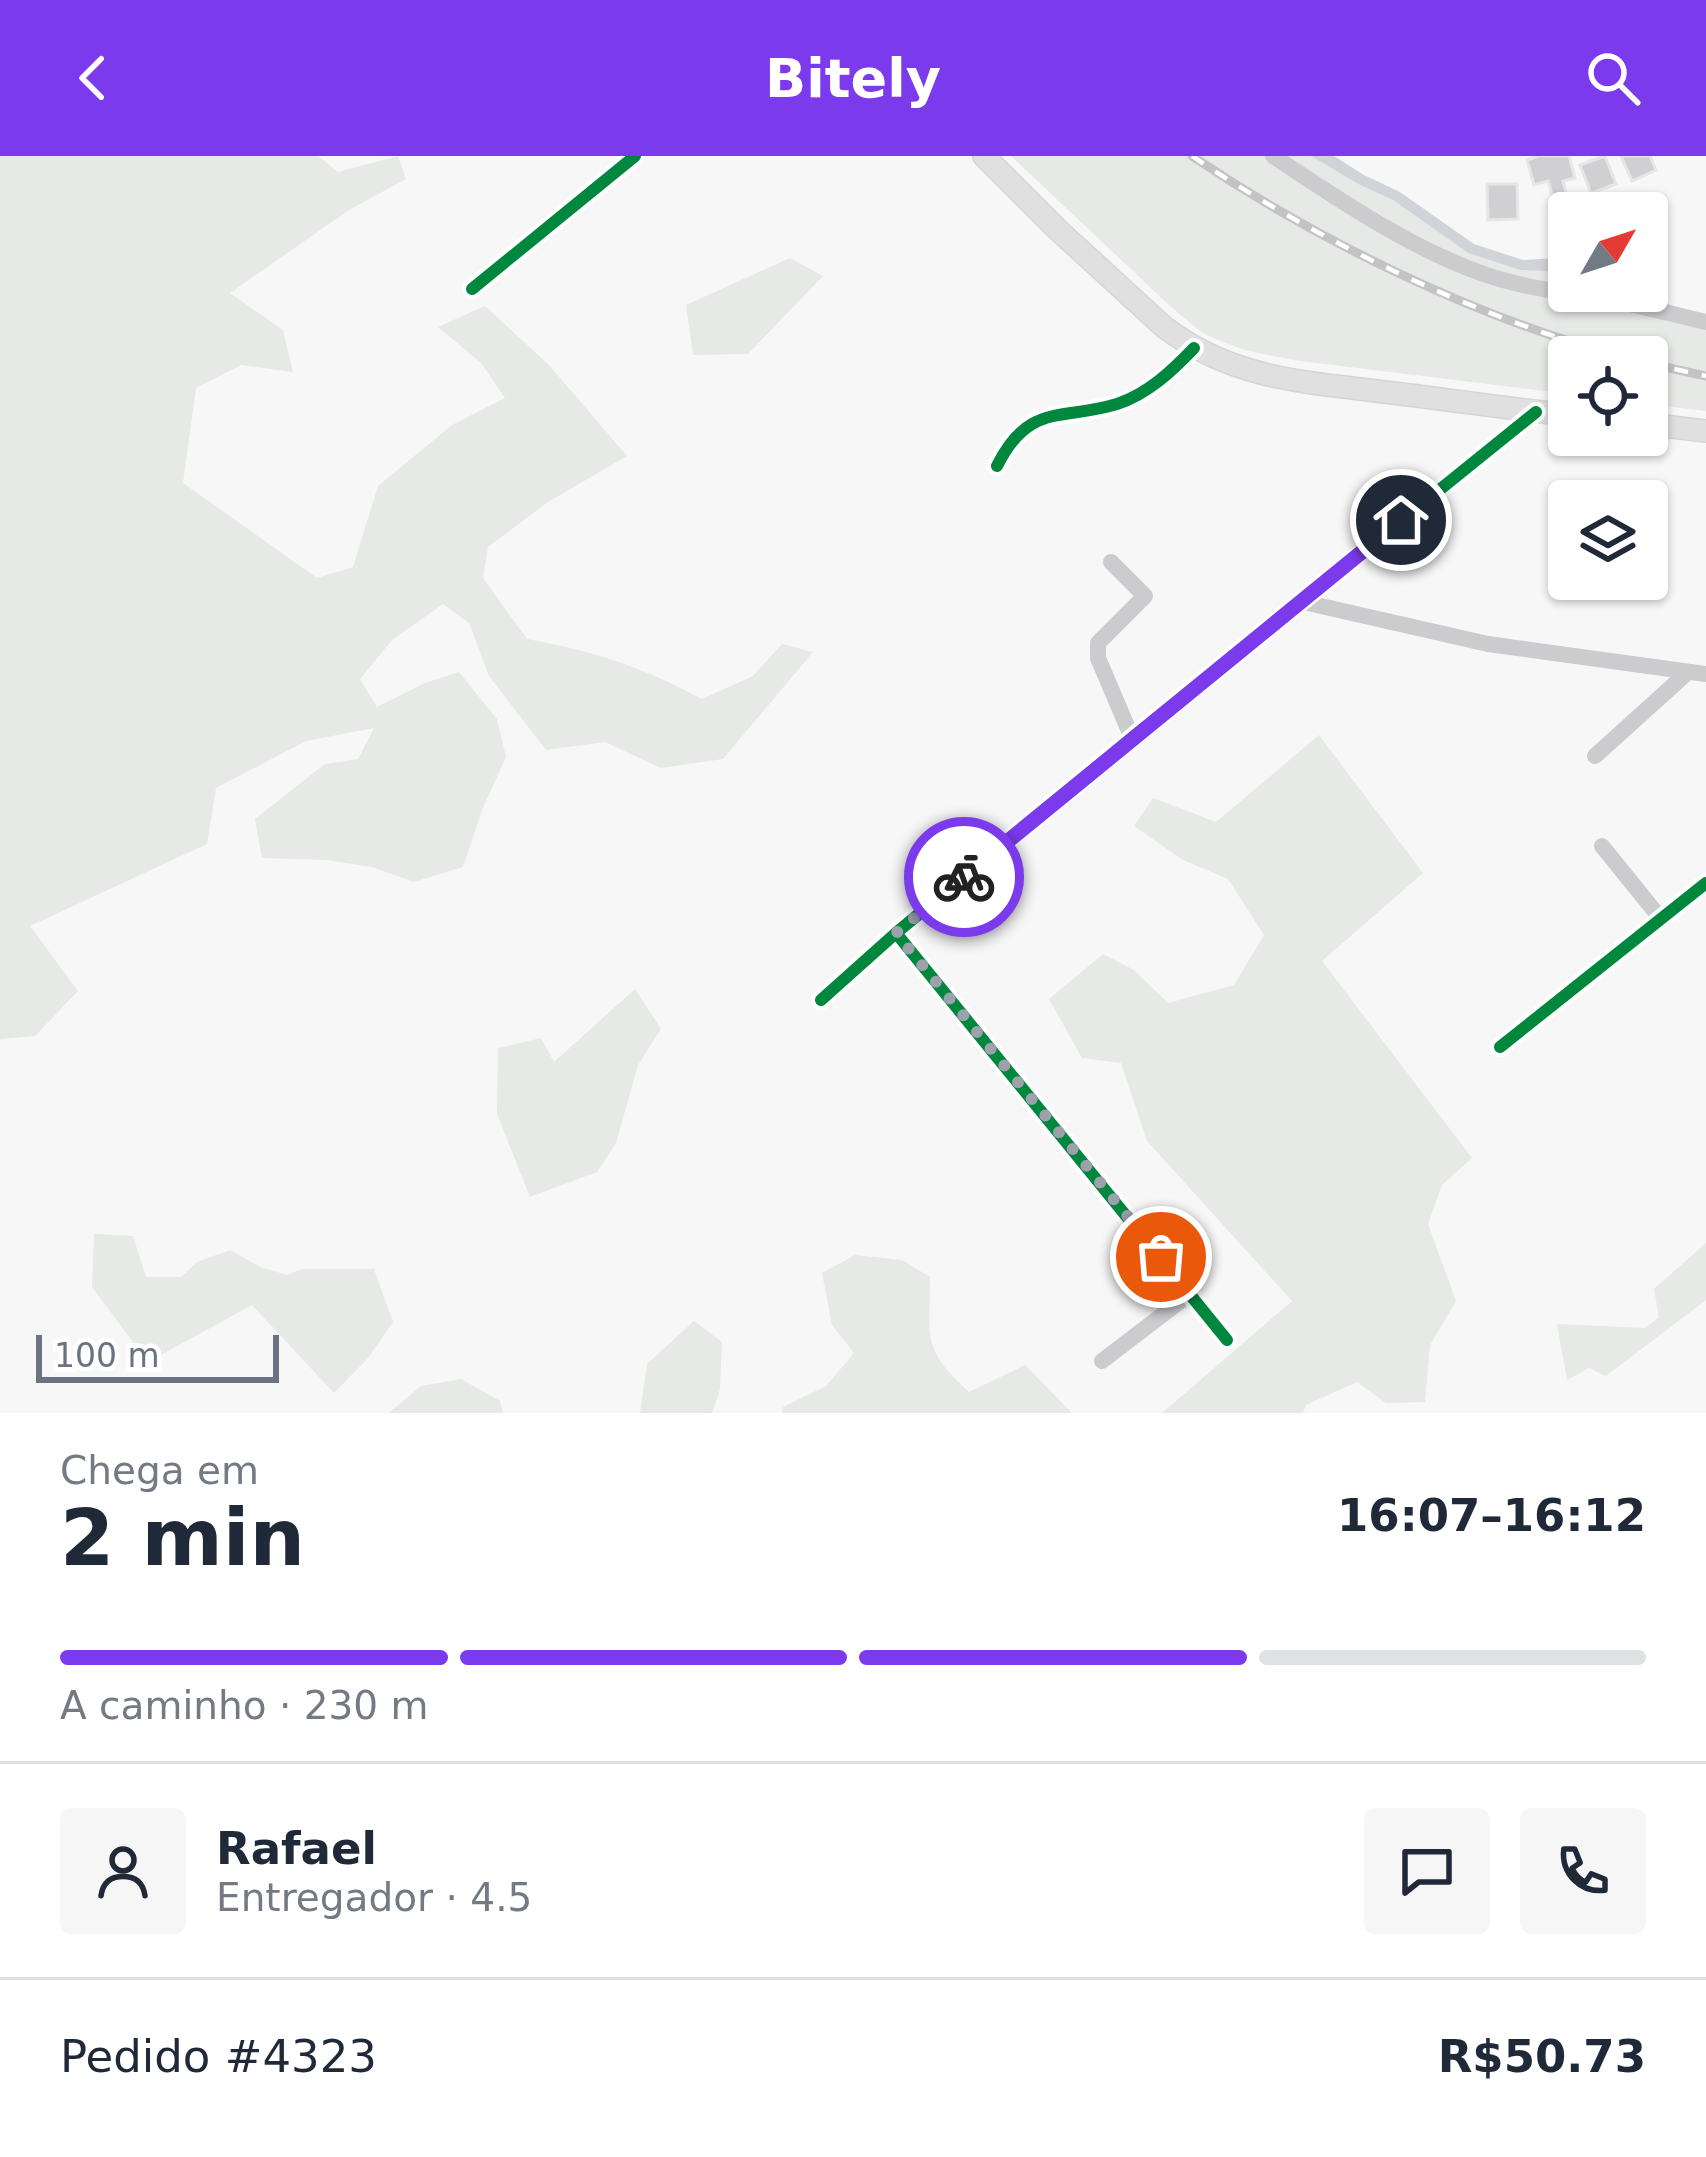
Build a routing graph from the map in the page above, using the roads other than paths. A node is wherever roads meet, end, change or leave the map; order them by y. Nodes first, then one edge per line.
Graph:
1 (635, 156) edge
2 (984, 156) edge
3 (1274, 156) edge
4 (472, 289) dead end
5 (1706, 322) edge
6 (1194, 348) junction
7 (1536, 412) junction
8 (1548, 413) edge
9 (1668, 426) edge
10 (1706, 431) edge
11 (997, 466) dead end
12 (1111, 562) dead end
13 (1299, 601) junction
14 (1697, 672) edge
15 (1132, 738) junction
16 (1594, 756) dead end
17 (1602, 846) dead end
18 (1706, 883) edge
19 (1661, 919) junction
20 (896, 933) junction
21 (821, 1000) dead end
22 (1500, 1047) dead end
23 (1191, 1293) junction
24 (1227, 1340) dead end
25 (1102, 1361) dead end

1 - 4 street
2 - 6 main road
3 - 5 street
6 - 7 main road
6 - 11 street
7 - 8 main road
7 - 13 street
9 - 10 main road
12 - 15 street
13 - 14 street
13 - 15 street
14 - 16 street
15 - 20 street
17 - 19 street
18 - 19 street
19 - 22 street
20 - 21 street
20 - 23 street
23 - 24 street
23 - 25 street

